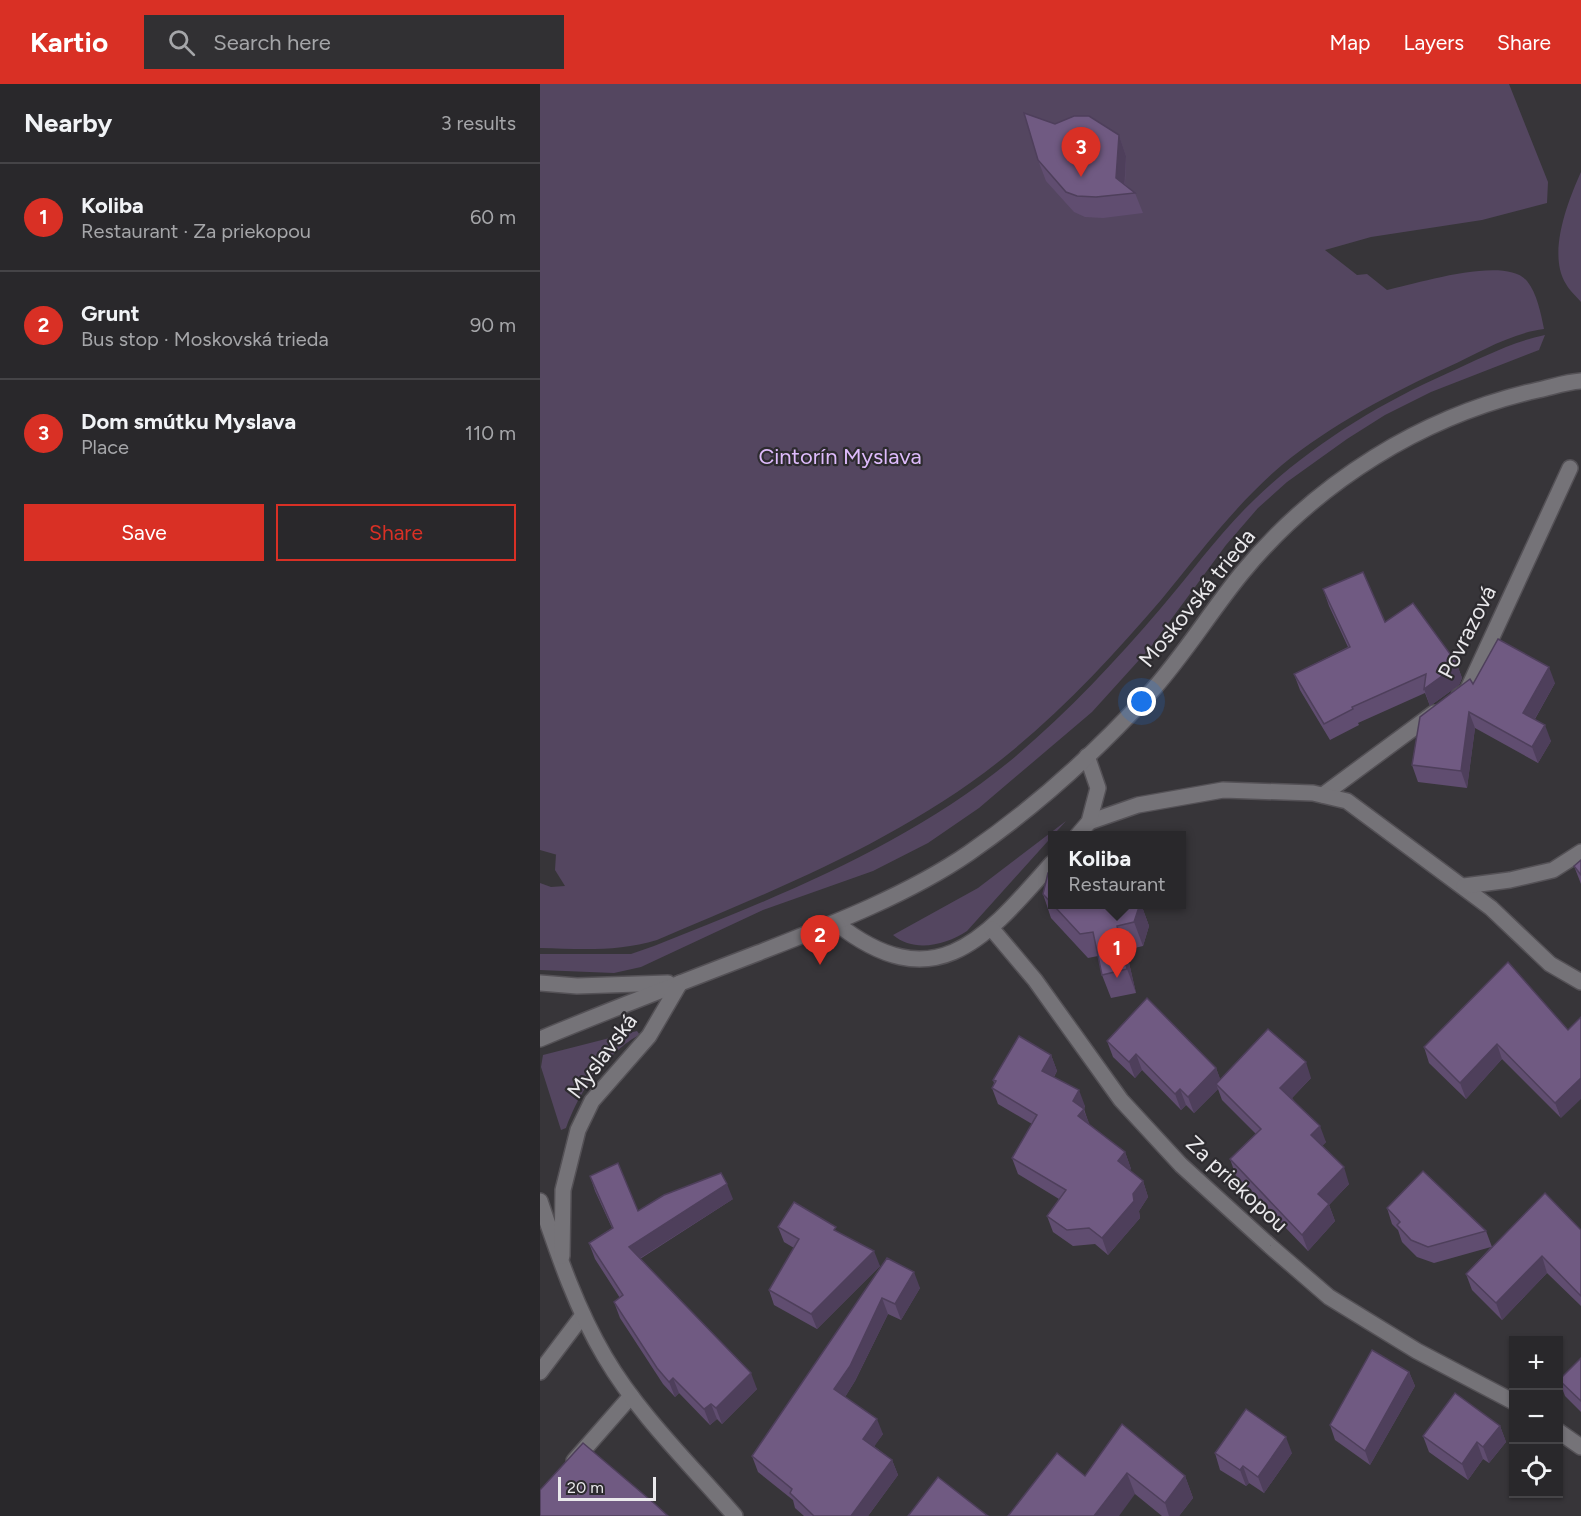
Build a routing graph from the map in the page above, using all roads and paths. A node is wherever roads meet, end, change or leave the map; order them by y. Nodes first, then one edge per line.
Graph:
1 (1581, 381) edge
2 (1570, 468) dead end
3 (1087, 756) junction
4 (1323, 795) junction
5 (1089, 822) junction
6 (1081, 831) edge
7 (1581, 852) edge
8 (1048, 868) edge
9 (1464, 886) junction
10 (836, 923) junction
11 (992, 929) junction
12 (1581, 981) edge
13 (540, 983) edge
14 (680, 983) junction
15 (540, 1039) edge
16 (540, 1201) edge
17 (562, 1268) junction
18 (583, 1315) junction
19 (540, 1372) edge
20 (631, 1396) junction
21 (1509, 1399) edge
22 (1563, 1434) edge
23 (1581, 1447) edge
24 (562, 1473) edge
25 (735, 1516) edge

1 - 3 street, Moskovská trieda
2 - 4 street, Povrazová
3 - 5 street
3 - 10 street, Moskovská trieda
4 - 5 street
4 - 9 street
5 - 6 street
7 - 9 street
8 - 11 street
9 - 12 street
10 - 11 street
10 - 14 street, Moskovská trieda
11 - 21 street, Za priekopou
13 - 14 street, Moskovská trieda
14 - 15 street, Moskovská trieda
14 - 17 street, Myslavská
16 - 17 street, Myslavská
17 - 18 street, Myslavská
18 - 19 street
18 - 20 street, Myslavská
20 - 24 street
20 - 25 street, Myslavská
22 - 23 street

